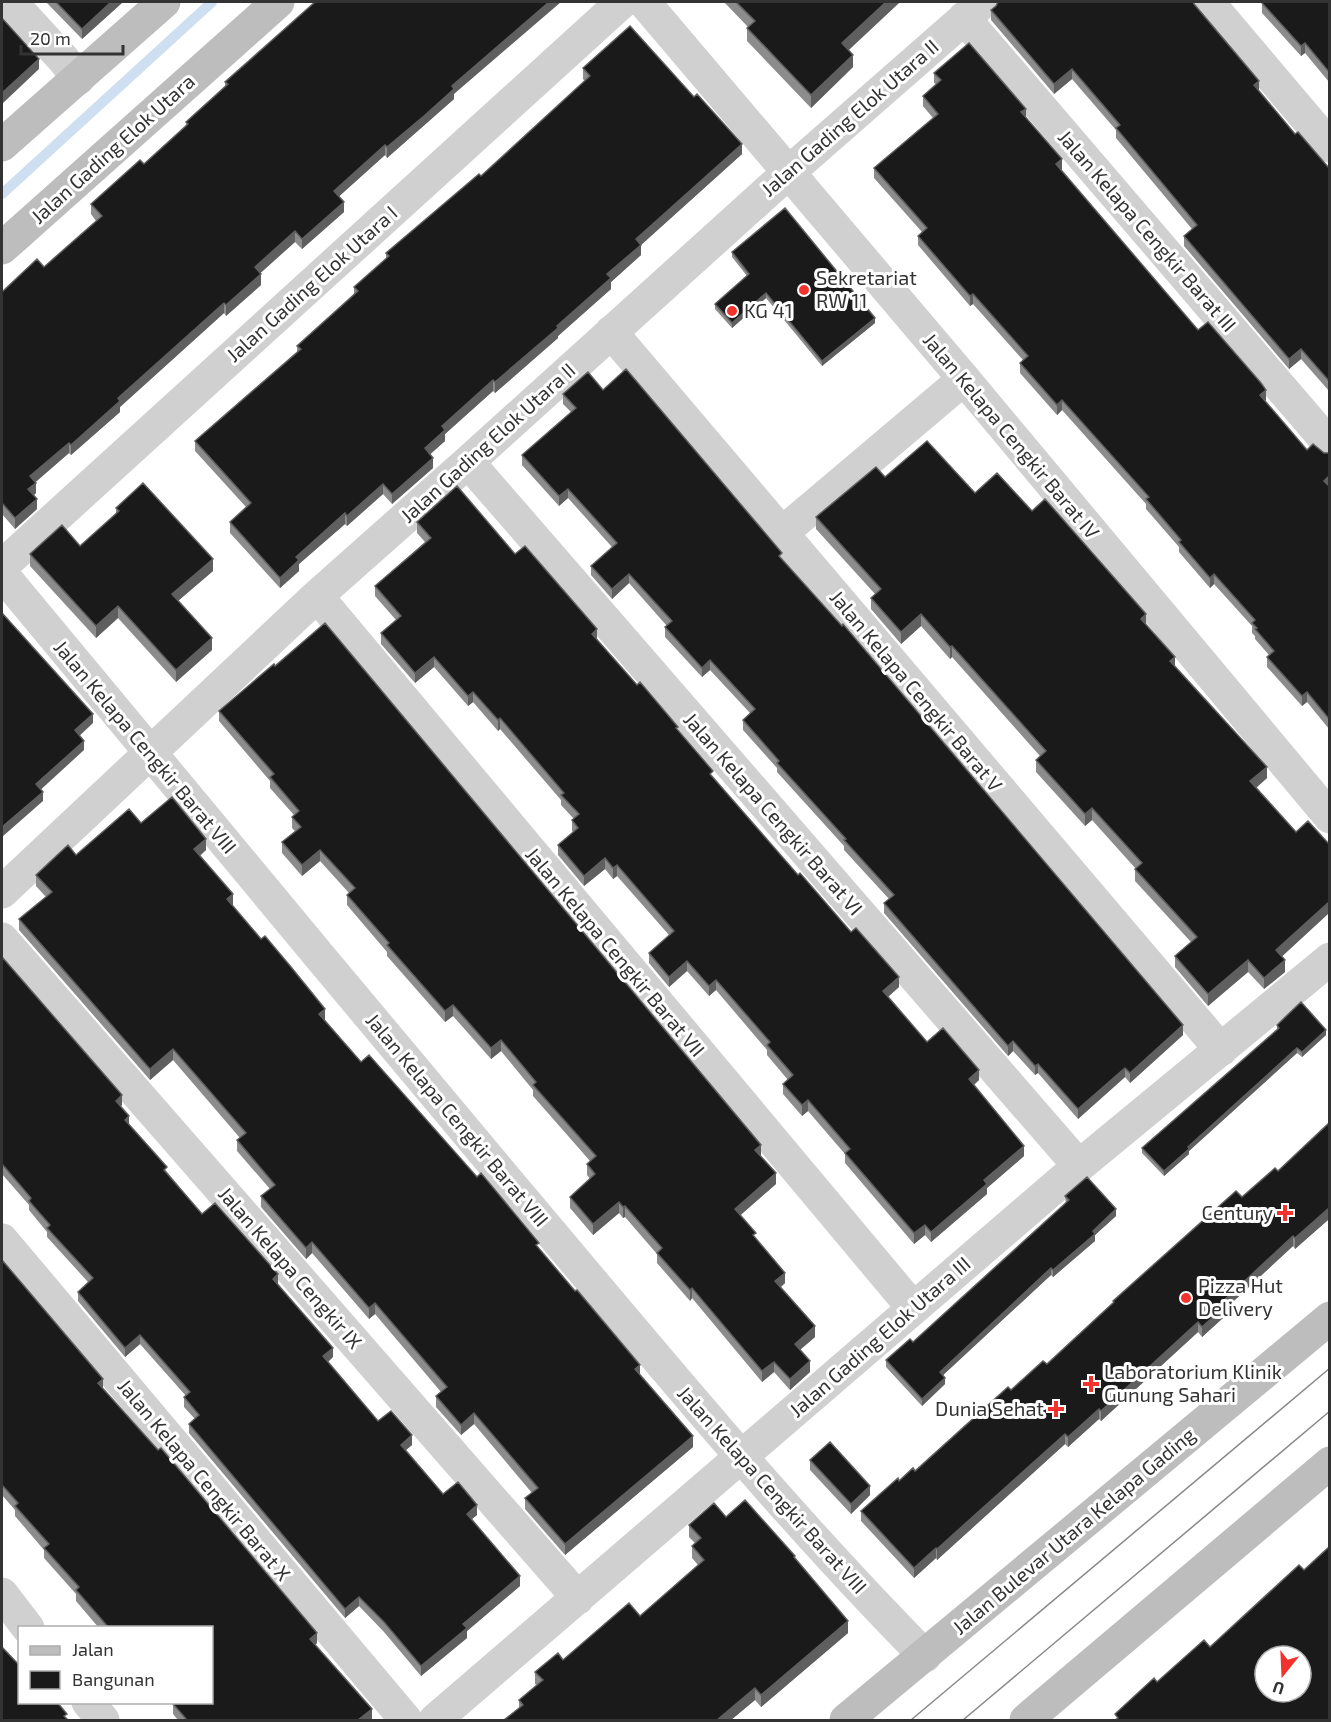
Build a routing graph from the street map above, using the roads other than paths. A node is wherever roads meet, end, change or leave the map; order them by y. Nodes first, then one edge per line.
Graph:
1 (11, 2) edge
2 (164, 2) edge
3 (279, 2) edge
4 (622, 2) edge
5 (644, 2) edge
6 (1208, 2) edge
7 (974, 10) edge
8 (78, 79) junction
9 (2, 145) edge
10 (1329, 146) edge
11 (789, 172) junction
12 (2, 248) edge
13 (611, 332) junction
14 (964, 379) junction
15 (1329, 444) edge
16 (468, 462) junction
17 (782, 533) junction
18 (2, 566) edge
19 (2, 574) edge
20 (317, 596) junction
21 (150, 754) junction
22 (1329, 817) edge
23 (2, 892) edge
24 (2, 939) edge
25 (1329, 959) edge
26 (1221, 1050) junction
27 (1078, 1166) junction
28 (2, 1240) edge
29 (913, 1308) junction
30 (1329, 1318) edge
31 (740, 1458) junction
32 (1329, 1463) edge
33 (2, 1594) edge
34 (578, 1598) junction
35 (26, 1626) edge
36 (925, 1656) junction
37 (90, 1704) edge
38 (103, 1720) edge
39 (406, 1720) edge
40 (435, 1720) edge
41 (846, 1720) edge
42 (1026, 1720) edge

1 - 8 street
2 - 8 main road
3 - 12 main road, Jalan Gading Elok Utara
4 - 18 street, Jalan Gading Elok Utara I
5 - 11 street, Jalan Kelapa Cengkir Barat IV
6 - 10 street
7 - 11 street, Jalan Gading Elok Utara II
7 - 15 street, Jalan Kelapa Cengkir Barat III
8 - 9 main road
11 - 13 street, Jalan Gading Elok Utara II
11 - 14 street, Jalan Kelapa Cengkir Barat IV
13 - 16 street, Jalan Gading Elok Utara II
13 - 17 street, Jalan Kelapa Cengkir Barat V
14 - 17 street
14 - 22 street, Jalan Kelapa Cengkir Barat IV
16 - 20 street, Jalan Gading Elok Utara II
16 - 27 street, Jalan Kelapa Cengkir Barat VI
17 - 26 street, Jalan Kelapa Cengkir Barat V
19 - 21 street, Jalan Kelapa Cengkir Barat VIII
20 - 21 street, Jalan Gading Elok Utara II
20 - 29 street, Jalan Kelapa Cengkir Barat VII
21 - 23 street, Jalan Gading Elok Utara II
21 - 31 street, Jalan Kelapa Cengkir Barat VIII
24 - 34 street, Jalan Kelapa Cengkir IX
25 - 26 street, Jalan Gading Elok Utara III
26 - 27 street, Jalan Gading Elok Utara III
27 - 29 street, Jalan Gading Elok Utara III
28 - 39 street, Jalan Kelapa Cengkir Barat X
29 - 31 street, Jalan Gading Elok Utara III
30 - 36 main road, Jalan Bulevar Utara Kelapa Gading
31 - 34 street, Jalan Gading Elok Utara III
31 - 36 street, Jalan Kelapa Cengkir Barat VIII
32 - 42 main road
33 - 35 street
34 - 40 street, Jalan Gading Elok Utara III
36 - 41 main road, Jalan Bulevar Utara Kelapa Gading
37 - 38 street

